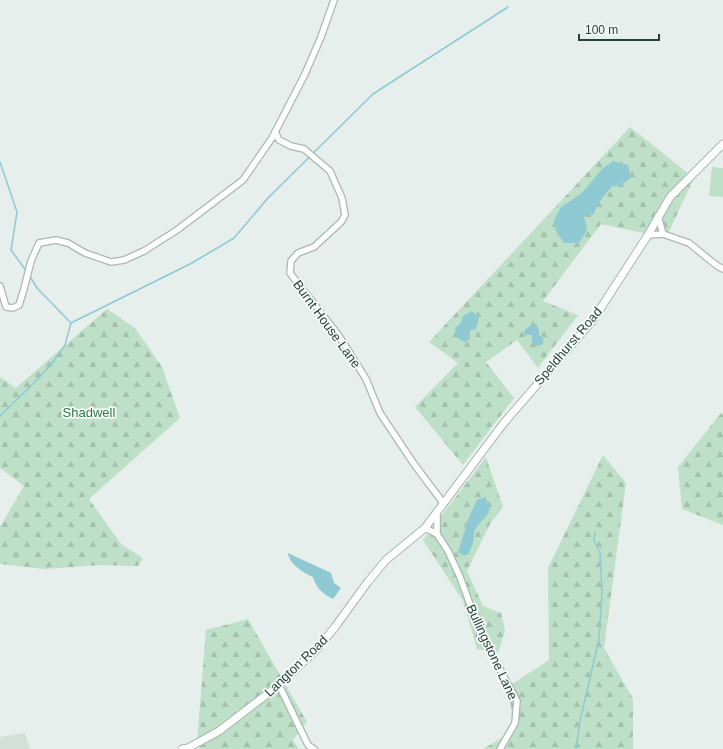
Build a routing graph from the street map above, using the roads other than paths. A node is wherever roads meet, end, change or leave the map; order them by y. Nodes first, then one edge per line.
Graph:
1 (334, 0) edge
2 (275, 132) junction
3 (723, 144) edge
4 (658, 216) junction
5 (663, 234) junction
6 (648, 235) junction
7 (723, 269) edge
8 (0, 286) edge
9 (444, 504) junction
10 (437, 514) junction
11 (425, 528) junction
12 (437, 534) junction
13 (279, 686) junction
14 (182, 749) edge
15 (314, 749) edge
16 (500, 749) edge

1 - 2 street
2 - 8 street
2 - 9 street, Burnt House Lane
3 - 4 street, Speldhurst Road
4 - 5 street
4 - 6 street, Speldhurst Road
5 - 6 street
5 - 7 street
6 - 9 street, Speldhurst Road
9 - 10 street, Speldhurst Road
10 - 11 street, Speldhurst Road
10 - 12 street
11 - 12 street
11 - 13 street, Langton Road
12 - 16 street, Bullingstone Lane
13 - 14 street, Langton Road
13 - 15 street

